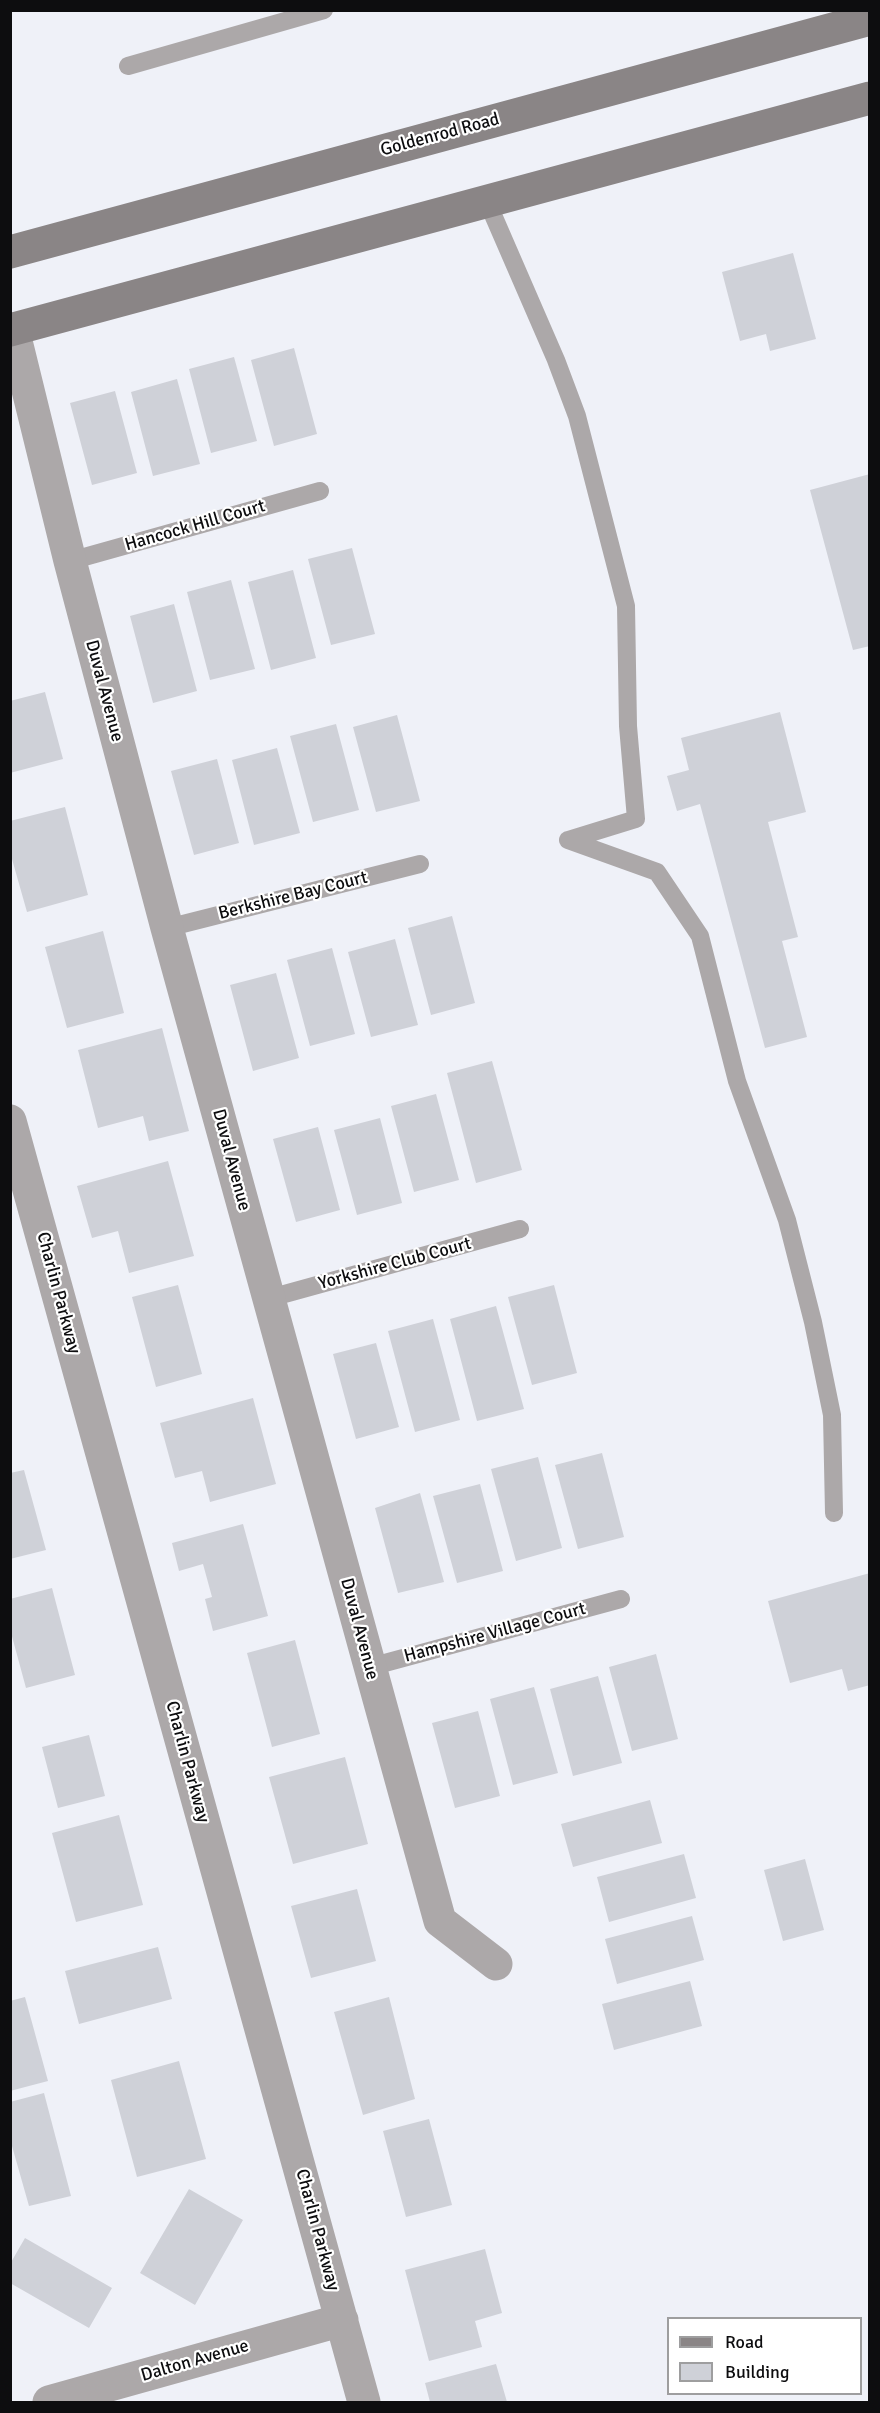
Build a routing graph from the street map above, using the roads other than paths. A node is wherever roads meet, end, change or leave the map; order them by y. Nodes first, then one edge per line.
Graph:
1 (324, 10) edge
2 (870, 19) edge
3 (128, 66) dead end
4 (870, 98) edge
5 (487, 201) junction
6 (10, 252) edge
7 (12, 330) edge
8 (320, 491) dead end
9 (70, 561) junction
10 (420, 864) dead end
11 (167, 928) junction
12 (10, 1121) edge
13 (520, 1229) dead end
14 (270, 1298) junction
15 (834, 1513) dead end
16 (621, 1599) dead end
17 (370, 1667) junction
18 (496, 1964) dead end
19 (342, 2320) junction
20 (49, 2403) edge
21 (364, 2403) edge

1 - 3 lane
2 - 6 main road, Goldenrod Road
4 - 5 main road
5 - 7 main road
5 - 15 lane
7 - 9 street, Duval Avenue
8 - 9 lane, Hancock Hill Court
9 - 11 street, Duval Avenue
10 - 11 lane, Berkshire Bay Court
11 - 14 street, Duval Avenue
12 - 19 street, Charlin Parkway
13 - 14 lane, Yorkshire Club Court
14 - 17 street, Duval Avenue
16 - 17 lane, Hampshire Village Court
17 - 18 street, Duval Avenue
19 - 20 street, Dalton Avenue
19 - 21 street, Charlin Parkway

